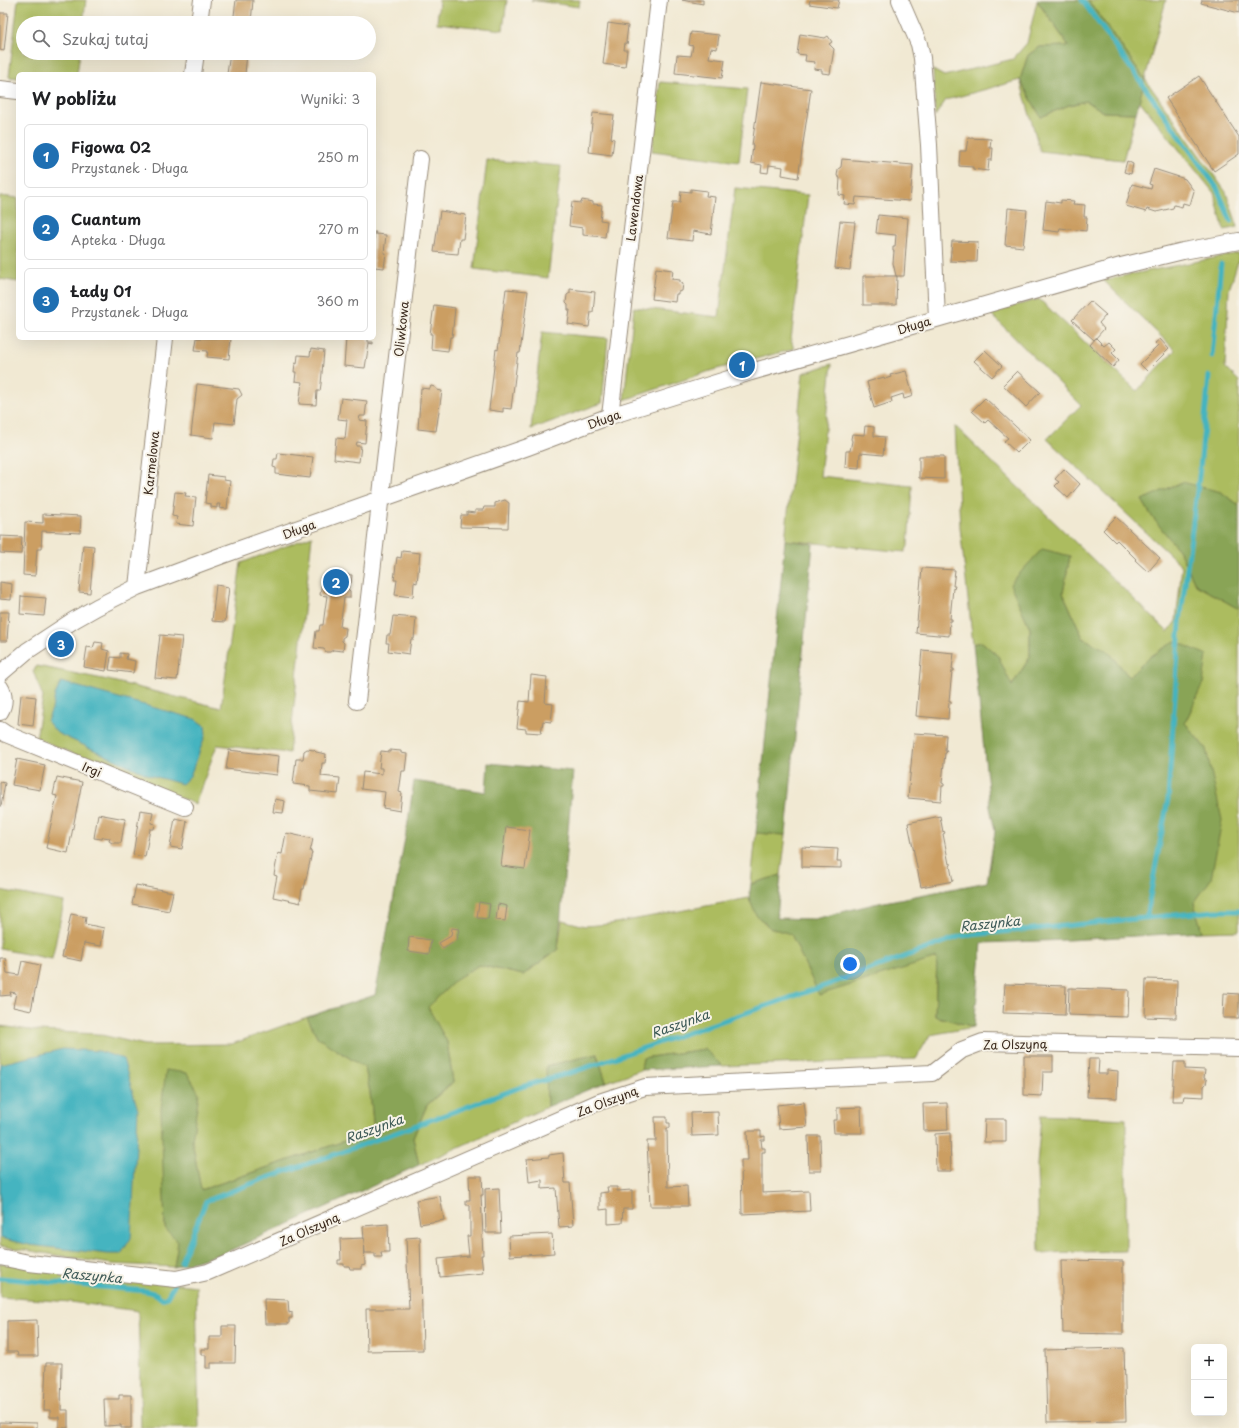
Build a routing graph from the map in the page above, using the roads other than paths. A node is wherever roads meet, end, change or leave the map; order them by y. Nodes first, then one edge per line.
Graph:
1 (202, 0) edge
2 (659, 0) edge
3 (900, 0) edge
4 (200, 16) edge
5 (195, 60) edge
6 (193, 72) edge
7 (0, 89) edge
8 (16, 91) edge
9 (420, 159) dead end
10 (1239, 241) edge
11 (937, 318) junction
12 (165, 340) edge
13 (610, 416) junction
14 (382, 499) junction
15 (137, 587) junction
16 (0, 674) edge
17 (0, 687) edge
18 (357, 701) dead end
19 (0, 712) edge
20 (0, 730) edge
21 (185, 807) dead end
22 (1239, 1048) edge
23 (0, 1257) edge

1 - 4 street
2 - 13 street, Lawendowa
3 - 11 street
5 - 6 street
7 - 8 street
9 - 14 street, Oliwkowa
10 - 11 street, Długa
11 - 13 street, Długa
12 - 15 street, Karmelowa
13 - 14 street, Długa
14 - 15 street, Długa
14 - 18 street, Oliwkowa
15 - 16 street, Długa
17 - 19 street
20 - 21 street, Irgi
22 - 23 street, Za Olszyną

